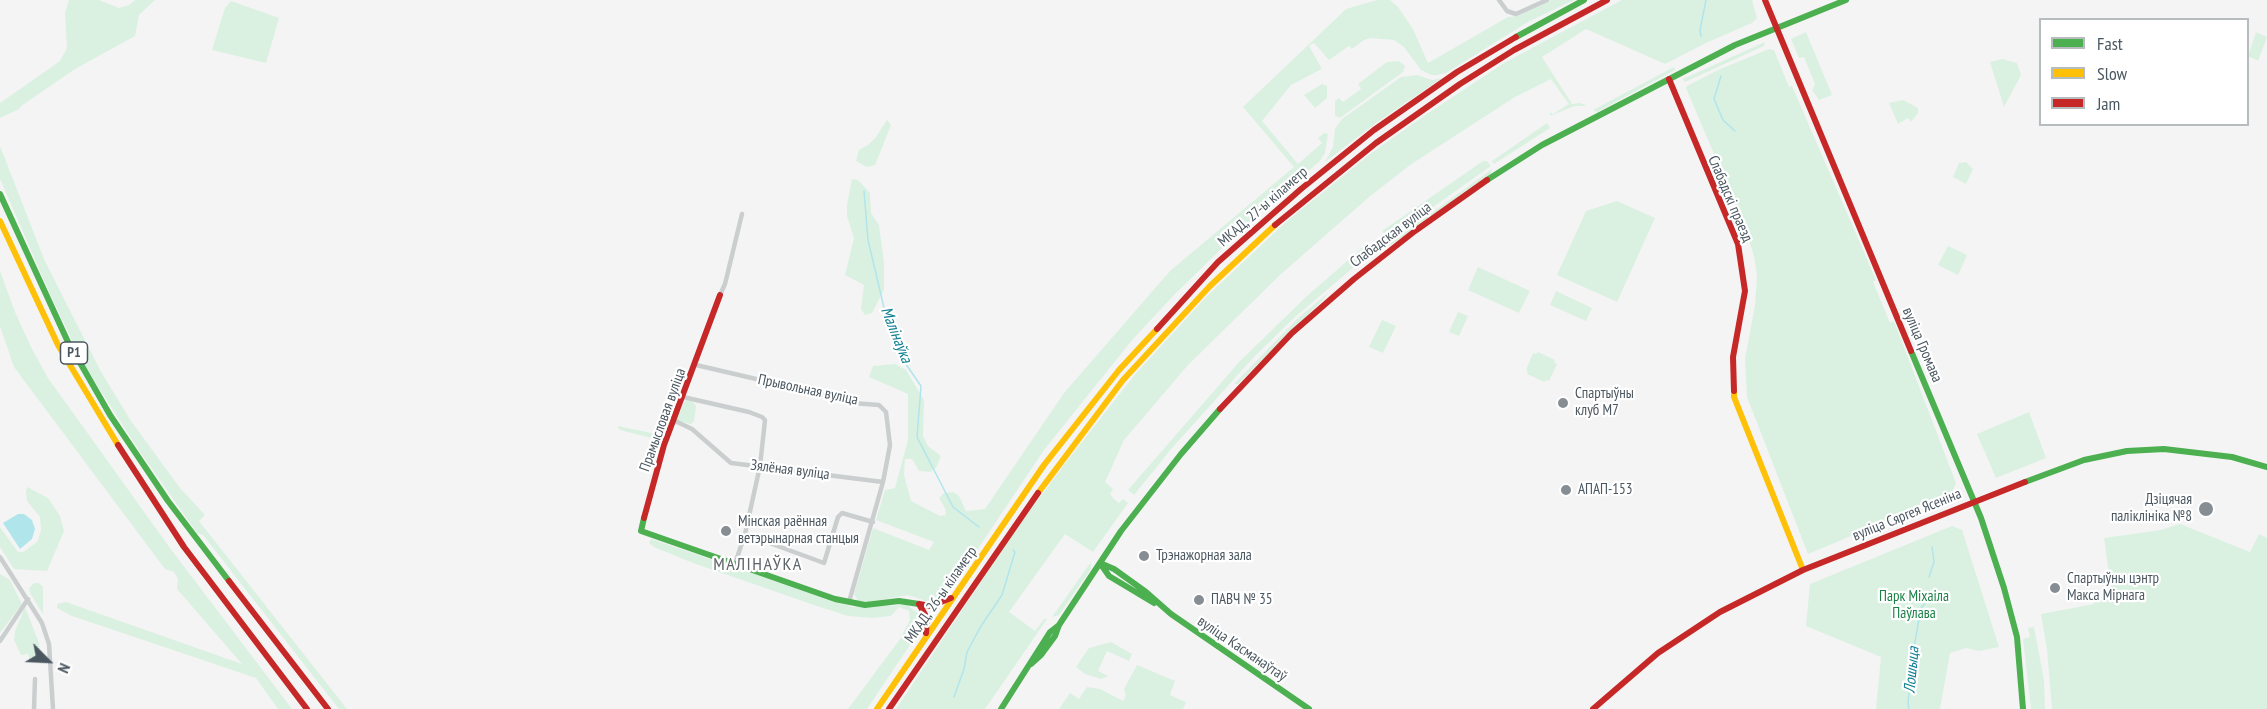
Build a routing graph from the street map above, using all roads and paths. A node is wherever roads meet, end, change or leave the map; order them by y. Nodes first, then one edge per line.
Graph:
1 (1499, 0) edge
2 (1547, 0) edge
3 (1584, 0) edge
4 (1607, 0) edge
5 (1765, 0) edge
6 (1846, 0) edge
7 (1776, 28) junction
8 (1669, 79) junction
9 (0, 194) edge
10 (742, 214) dead end
11 (0, 221) edge
12 (720, 295) joint
13 (696, 365) junction
14 (683, 397) junction
15 (673, 420) junction
16 (760, 466) junction
17 (2267, 467) edge
18 (884, 482) junction
19 (1024, 494) joint
20 (1033, 499) joint
21 (1974, 501) junction
22 (873, 522) junction
23 (745, 534) junction
24 (0, 556) edge
25 (1100, 563) junction
26 (735, 564) junction
27 (1803, 570) junction
28 (955, 595) junction
29 (28, 599) junction
30 (849, 602) junction
31 (919, 604) junction
32 (0, 641) edge
33 (923, 641) junction
34 (35, 679) dead end
35 (34, 709) edge
36 (53, 709) edge
37 (307, 709) edge
38 (327, 709) edge
39 (877, 709) edge
40 (889, 709) edge
41 (1001, 709) edge
42 (1309, 709) edge
43 (1593, 709) edge
44 (2023, 709) edge

1 - 2 street
3 - 19 main road, МКАД, 27-ы кіламетр
4 - 20 main road, МКАД, 27-ы кіламетр
5 - 7 main road, вуліца Громава
6 - 7 main road, Слабадская вуліца
7 - 8 main road, Слабадская вуліца
7 - 21 main road, вуліца Громава
8 - 25 main road, Слабадская вуліца
8 - 27 main road, Слабадскі праезд
9 - 38 main road, Р1
10 - 12 street
11 - 37 main road, Р1
12 - 13 main road, Прамысловая вуліца
13 - 14 main road, Прамысловая вуліца
13 - 18 street, Прывольная вуліца
14 - 15 main road, Прамысловая вуліца
14 - 16 street
15 - 16 street, Зялёная вуліца
15 - 26 main road, Прамысловая вуліца
16 - 18 street, Зялёная вуліца
16 - 23 street
17 - 21 main road, вуліца Сяргея Ясеніна
18 - 22 street
19 - 28 main road, МКАД, 26-ы кіламетр
20 - 40 main road, МКАД, 26-ы кіламетр
21 - 27 main road, вуліца Сяргея Ясеніна
21 - 44 main road, вуліца Громава
22 - 23 street
22 - 30 street
23 - 26 street
24 - 29 street
25 - 41 main road, Слабадская вуліца
25 - 42 main road, вуліца Касманаўтаў
26 - 30 main road
27 - 43 main road, вуліца Сяргея Ясеніна
28 - 31 main road
28 - 33 main road, МКАД, 26-ы кіламетр
29 - 32 street
29 - 36 street
30 - 31 main road
31 - 33 main road
33 - 39 main road, МКАД, 26-ы кіламетр
34 - 35 street

